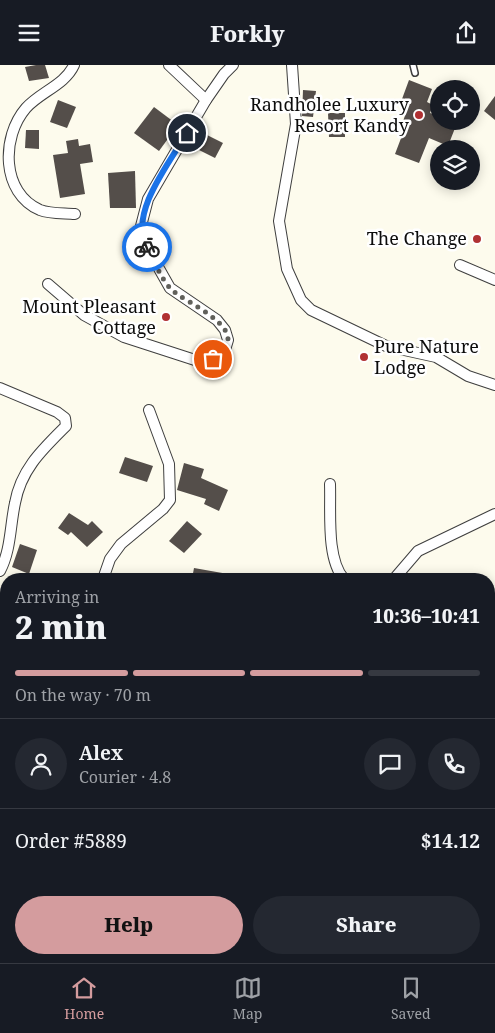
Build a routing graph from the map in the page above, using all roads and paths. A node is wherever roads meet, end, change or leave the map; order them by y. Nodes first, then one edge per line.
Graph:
1 (74, 65) edge
2 (169, 65) edge
3 (233, 65) edge
4 (292, 65) edge
5 (413, 65) edge
6 (415, 73) dead end
7 (206, 100) junction
8 (74, 214) dead end
9 (460, 265) dead end
10 (495, 280) edge
11 (48, 284) dead end
12 (495, 385) edge
13 (0, 387) edge
14 (149, 410) dead end
15 (330, 484) dead end
16 (495, 514) edge
17 (0, 571) edge
18 (105, 573) edge
19 (339, 573) edge
20 (399, 573) edge

1 - 8 street
2 - 7 street
3 - 7 street
4 - 12 street
5 - 6 lane
7 - 11 street
9 - 10 street
13 - 17 street
14 - 18 street
15 - 19 street
16 - 20 street

